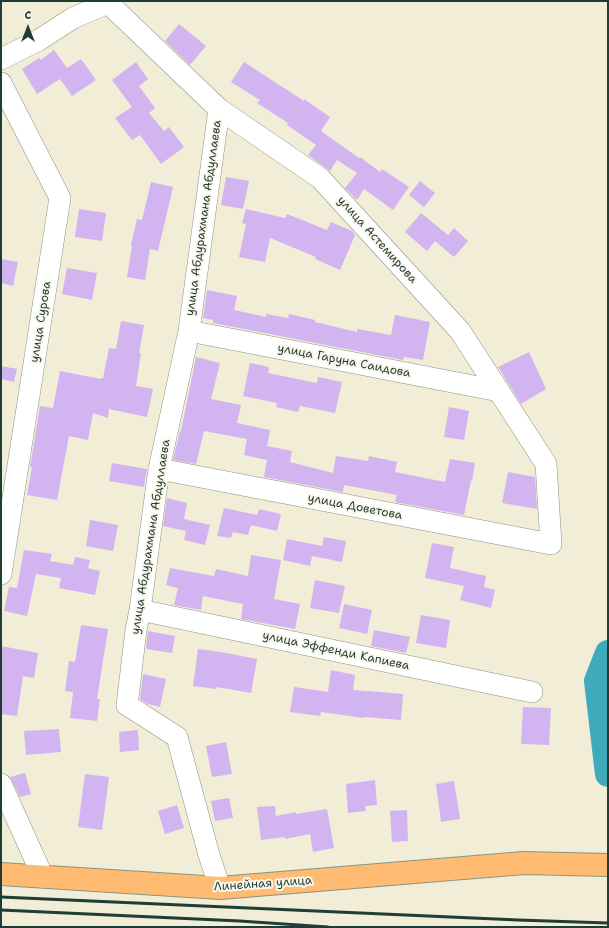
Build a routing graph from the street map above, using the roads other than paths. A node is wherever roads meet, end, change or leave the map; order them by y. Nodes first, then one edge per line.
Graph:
1 (1, 59) edge
2 (1, 83) edge
3 (218, 108) junction
4 (189, 331) junction
5 (499, 391) junction
6 (159, 469) junction
7 (551, 544) joint
8 (1, 574) edge
9 (140, 610) junction
10 (532, 692) dead end
11 (1, 784) edge
12 (608, 865) edge
13 (1, 874) edge
14 (42, 877) junction
15 (220, 888) junction

1 - 3 street, улица Астемирова
2 - 8 street, улица Сурова
3 - 4 street, улица Абдурахмана Абдуллаева
3 - 5 street, улица Астемирова
4 - 5 street, улица Гаруна Саидова
4 - 6 street, улица Абдурахмана Абдуллаева
5 - 7 street, улица Астемирова
6 - 7 street, улица Доветова
6 - 9 street, улица Абдурахмана Абдуллаева
9 - 10 street, улица Эффенди Капиева
9 - 15 street, улица Абдурахмана Абдуллаева
11 - 14 street
12 - 15 main road, Линейная улица
13 - 14 main road, Линейная улица
14 - 15 main road, Линейная улица

